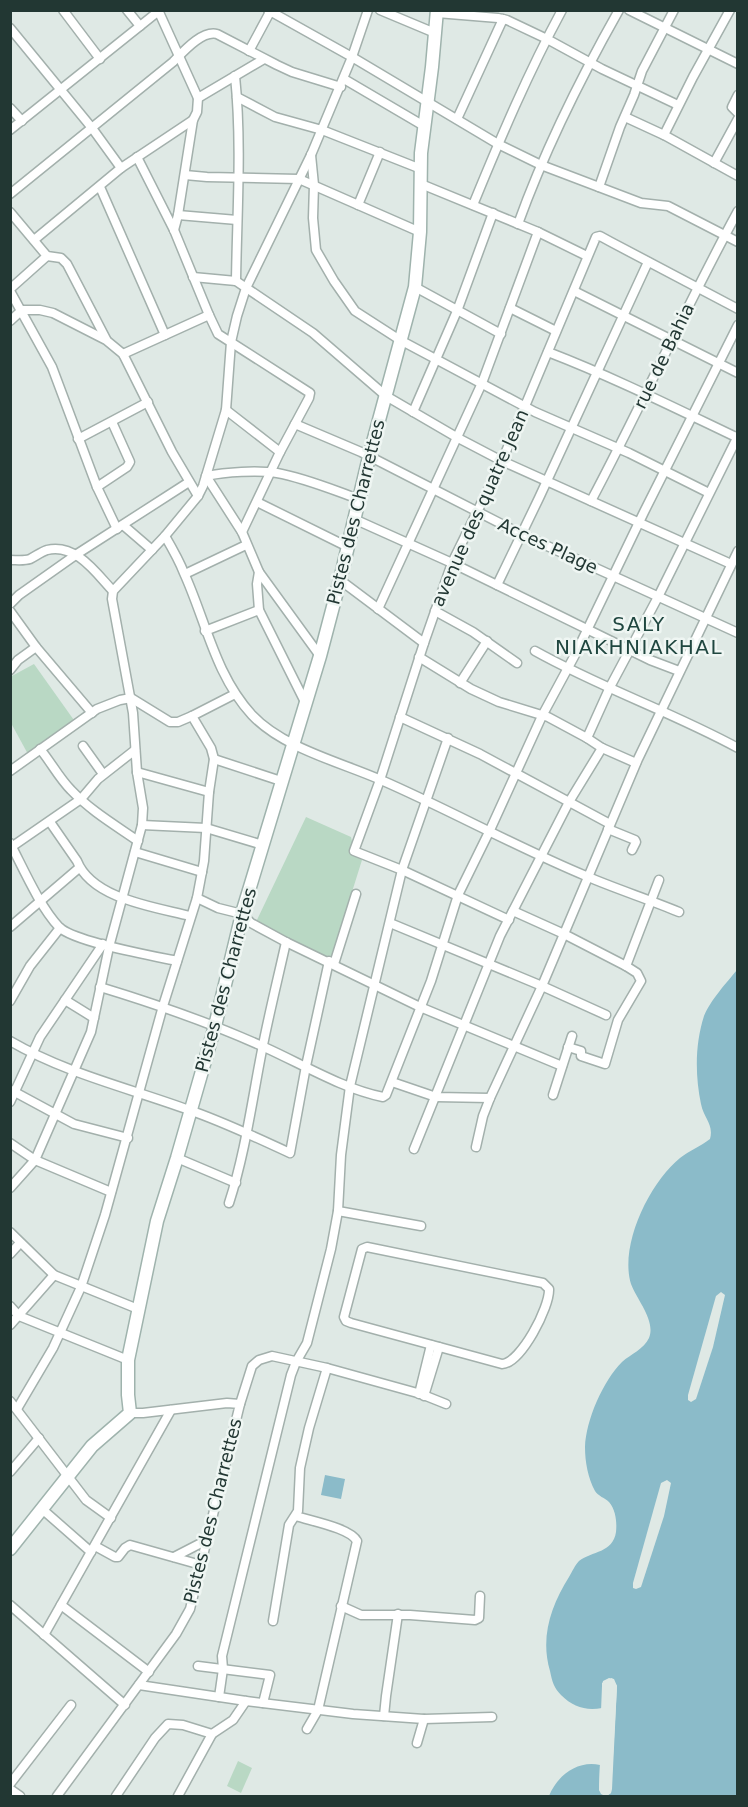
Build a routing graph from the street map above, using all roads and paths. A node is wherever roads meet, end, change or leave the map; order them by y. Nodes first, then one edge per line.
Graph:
1 (63, 10) edge
2 (127, 10) edge
3 (368, 10) edge
4 (380, 10) edge
5 (562, 10) edge
6 (619, 10) edge
7 (629, 10) edge
8 (674, 10) edge
9 (730, 10) edge
10 (159, 11) edge
11 (437, 12) edge
12 (274, 13) edge
13 (500, 16) edge
14 (140, 26) junction
15 (10, 28) edge
16 (664, 28) junction
17 (435, 33) junction
18 (547, 39) junction
19 (707, 50) junction
20 (249, 51) junction
21 (178, 57) junction
22 (352, 57) junction
23 (100, 59) junction
24 (264, 59) junction
25 (590, 62) junction
26 (738, 64) edge
27 (235, 76) junction
28 (342, 83) junction
29 (637, 87) junction
30 (60, 90) junction
31 (738, 95) edge
32 (237, 97) junction
33 (198, 98) junction
34 (427, 101) junction
35 (678, 105) junction
36 (10, 108) edge
37 (738, 113) edge
38 (625, 117) junction
39 (457, 119) junction
40 (738, 119) edge
41 (193, 120) junction
42 (22, 121) junction
43 (424, 126) junction
44 (92, 128) junction
45 (10, 130) edge
46 (322, 130) junction
47 (664, 135) junction
48 (498, 144) junction
49 (380, 152) junction
50 (311, 155) junction
51 (136, 157) junction
52 (714, 163) junction
53 (541, 165) junction
54 (121, 168) junction
55 (421, 169) junction
56 (185, 175) junction
57 (738, 176) edge
58 (239, 177) junction
59 (299, 179) junction
60 (421, 184) junction
61 (314, 185) junction
62 (99, 187) junction
63 (599, 187) junction
64 (10, 194) edge
65 (358, 205) junction
66 (473, 205) junction
67 (738, 211) edge
68 (10, 212) edge
69 (493, 213) junction
70 (178, 215) junction
71 (237, 220) junction
72 (518, 224) junction
73 (174, 230) junction
74 (420, 232) junction
75 (538, 232) junction
76 (724, 235) junction
77 (34, 240) junction
78 (738, 242) edge
79 (46, 256) junction
80 (588, 256) junction
81 (648, 262) junction
82 (193, 277) junction
83 (236, 281) junction
84 (415, 287) junction
85 (697, 287) junction
86 (246, 288) junction
87 (10, 290) edge
88 (574, 291) junction
89 (510, 308) junction
90 (738, 309) edge
91 (22, 310) junction
92 (457, 311) junction
93 (209, 315) junction
94 (623, 315) junction
95 (10, 321) edge
96 (738, 325) edge
97 (556, 331) junction
98 (501, 334) junction
99 (165, 335) junction
100 (672, 339) junction
101 (106, 340) junction
102 (400, 340) junction
103 (231, 342) junction
104 (548, 351) junction
105 (123, 354) junction
106 (437, 359) junction
107 (718, 363) junction
108 (597, 371) junction
109 (738, 373) edge
110 (482, 383) junction
111 (646, 393) junction
112 (386, 396) junction
113 (148, 402) junction
114 (525, 406) junction
115 (226, 410) junction
116 (413, 412) junction
117 (692, 416) junction
118 (112, 422) junction
119 (295, 424) junction
120 (571, 429) junction
121 (737, 437) edge
122 (458, 438) junction
123 (78, 439) junction
124 (618, 449) junction
125 (280, 452) junction
126 (369, 457) junction
127 (502, 461) junction
128 (664, 471) junction
129 (270, 472) junction
130 (206, 476) junction
131 (547, 481) junction
132 (189, 482) junction
133 (97, 487) junction
134 (433, 489) junction
135 (709, 493) junction
136 (198, 496) junction
137 (359, 499) junction
138 (591, 501) junction
139 (258, 502) junction
140 (477, 512) junction
141 (354, 519) junction
142 (638, 523) junction
143 (120, 527) junction
144 (242, 532) junction
145 (521, 534) junction
146 (165, 536) junction
147 (407, 543) junction
148 (684, 544) junction
149 (246, 545) junction
150 (348, 547) junction
151 (152, 550) junction
152 (738, 551) edge
153 (76, 555) junction
154 (10, 560) edge
155 (452, 563) junction
156 (731, 564) junction
157 (259, 572) junction
158 (185, 574) junction
159 (612, 576) junction
160 (340, 580) junction
161 (497, 585) junction
162 (113, 591) junction
163 (658, 597) junction
164 (10, 604) edge
165 (259, 609) junction
166 (378, 609) junction
167 (10, 611) edge
168 (435, 611) junction
169 (706, 618) junction
170 (14, 624) edge
171 (588, 628) junction
172 (205, 631) junction
173 (738, 633) edge
174 (487, 641) junction
175 (424, 643) junction
176 (36, 647) junction
177 (631, 649) junction
178 (536, 651) dead end
179 (320, 656) junction
180 (419, 657) junction
181 (517, 663) dead end
182 (568, 669) junction
183 (10, 670) edge
184 (679, 671) junction
185 (459, 683) junction
186 (610, 687) junction
187 (235, 694) junction
188 (130, 698) junction
189 (306, 704) junction
190 (660, 711) junction
191 (92, 713) junction
192 (192, 716) junction
193 (542, 716) junction
194 (400, 717) junction
195 (448, 738) junction
196 (587, 738) junction
197 (293, 744) junction
198 (83, 746) dead end
199 (602, 748) junction
200 (738, 748) edge
201 (40, 749) junction
202 (135, 750) junction
203 (214, 759) junction
204 (636, 763) junction
205 (10, 771) edge
206 (137, 772) junction
207 (515, 772) junction
208 (104, 774) junction
209 (380, 780) junction
210 (281, 781) junction
211 (209, 792) junction
212 (81, 799) junction
213 (428, 801) junction
214 (570, 802) junction
215 (50, 822) junction
216 (142, 825) junction
217 (609, 827) junction
218 (206, 828) junction
219 (490, 830) junction
220 (138, 841) junction
221 (262, 845) junction
222 (11, 846) edge
223 (632, 850) dead end
224 (135, 852) junction
225 (542, 856) junction
226 (79, 868) junction
227 (402, 870) junction
228 (202, 872) junction
229 (587, 877) junction
230 (659, 880) dead end
231 (356, 894) dead end
232 (458, 895) junction
233 (122, 898) junction
234 (196, 898) junction
235 (41, 900) junction
236 (651, 900) junction
237 (679, 912) dead end
238 (242, 914) junction
239 (511, 915) junction
240 (190, 916) junction
241 (390, 923) junction
242 (10, 927) edge
243 (60, 928) junction
244 (564, 934) junction
245 (286, 942) junction
246 (106, 945) junction
247 (443, 945) junction
248 (177, 962) junction
249 (332, 962) junction
250 (489, 964) junction
251 (626, 966) junction
252 (374, 983) junction
253 (542, 986) junction
254 (100, 987) junction
255 (65, 1000) junction
256 (10, 1001) edge
257 (163, 1006) junction
258 (420, 1007) junction
259 (606, 1015) dead end
260 (94, 1018) junction
261 (465, 1024) junction
262 (215, 1026) junction
263 (572, 1036) dead end
264 (10, 1041) edge
265 (262, 1046) junction
266 (514, 1046) junction
267 (568, 1047) junction
268 (32, 1054) junction
269 (306, 1066) junction
270 (562, 1066) junction
271 (74, 1072) junction
272 (392, 1082) junction
273 (350, 1086) junction
274 (13, 1091) edge
275 (138, 1093) junction
276 (553, 1095) dead end
277 (436, 1097) junction
278 (490, 1098) junction
279 (10, 1102) edge
280 (191, 1110) junction
281 (54, 1113) junction
282 (247, 1133) junction
283 (128, 1138) junction
284 (10, 1143) edge
285 (476, 1147) dead end
286 (414, 1149) dead end
287 (177, 1158) junction
288 (35, 1160) junction
289 (236, 1183) junction
290 (10, 1188) edge
291 (111, 1192) junction
292 (229, 1203) dead end
293 (338, 1211) junction
294 (421, 1226) dead end
295 (10, 1232) edge
296 (20, 1244) junction
297 (10, 1254) edge
298 (54, 1275) junction
299 (81, 1287) junction
300 (10, 1306) edge
301 (138, 1309) junction
302 (19, 1316) junction
303 (10, 1325) edge
304 (60, 1332) junction
305 (435, 1346) junction
306 (128, 1360) junction
307 (296, 1362) junction
308 (327, 1368) junction
309 (422, 1395) junction
310 (10, 1401) edge
311 (240, 1404) junction
312 (446, 1404) dead end
313 (17, 1409) junction
314 (171, 1410) junction
315 (130, 1413) junction
316 (39, 1438) junction
317 (10, 1472) edge
318 (68, 1476) junction
319 (42, 1509) junction
320 (296, 1516) junction
321 (111, 1518) junction
322 (207, 1540) junction
323 (10, 1549) edge
324 (93, 1549) junction
325 (174, 1557) junction
326 (201, 1565) junction
327 (480, 1596) dead end
328 (10, 1605) edge
329 (61, 1605) junction
330 (341, 1606) junction
331 (398, 1614) junction
332 (273, 1621) dead end
333 (44, 1635) junction
334 (198, 1666) dead end
335 (224, 1669) junction
336 (149, 1672) junction
337 (139, 1685) junction
338 (219, 1697) junction
339 (246, 1701) junction
340 (263, 1703) junction
341 (71, 1705) dead end
342 (125, 1705) junction
343 (318, 1710) junction
344 (384, 1716) junction
345 (492, 1717) dead end
346 (424, 1719) junction
347 (307, 1729) dead end
348 (212, 1734) junction
349 (417, 1743) dead end
350 (10, 1784) edge
351 (10, 1789) edge
352 (20, 1797) edge
353 (57, 1797) edge
354 (116, 1797) edge
355 (178, 1797) edge

1 - 23 street
2 - 14 street
3 - 22 street
4 - 17 street
5 - 18 street
6 - 25 street
7 - 16 street
8 - 16 street
9 - 19 street
10 - 14 street
10 - 21 street
11 - 13 street
11 - 17 main road, Pistes des Charrettes
12 - 20 street
12 - 22 street
13 - 18 street
13 - 39 street
14 - 23 street
15 - 30 street
16 - 19 street
16 - 29 street
17 - 34 main road, Pistes des Charrettes
18 - 25 street
18 - 48 street
19 - 26 street
19 - 35 street
20 - 21 street
20 - 24 street
21 - 33 street
21 - 44 street
22 - 28 street
22 - 34 street
23 - 30 street
24 - 27 street
24 - 28 street
25 - 29 street
25 - 53 street
27 - 32 street
27 - 33 street
28 - 43 street
28 - 46 street
29 - 35 street
29 - 38 street
30 - 42 street
30 - 44 street
31 - 37 street
32 - 46 street
32 - 58 street
33 - 41 street
34 - 39 street
34 - 43 main road, Pistes des Charrettes
35 - 47 street
36 - 42 street
38 - 47 street
38 - 63 street
39 - 48 street
40 - 52 street
41 - 51 street
41 - 56 street
42 - 45 street
43 - 55 main road, Pistes des Charrettes
44 - 54 street
44 - 64 street
46 - 49 street
46 - 50 street
47 - 52 street
48 - 53 street
48 - 66 street
49 - 55 street
49 - 65 street
50 - 59 street
50 - 61 street
51 - 54 street
51 - 73 street
52 - 57 street
53 - 63 street
53 - 72 street
54 - 62 street
55 - 60 main road, Pistes des Charrettes
56 - 58 street
56 - 70 street
58 - 59 street
58 - 71 street
59 - 61 street
59 - 86 street
60 - 66 street
60 - 74 main road, Pistes des Charrettes
61 - 65 street
61 - 102 street
62 - 77 street
62 - 99 street
63 - 76 street
65 - 74 street
66 - 69 street
67 - 76 street, rue de Bahia
68 - 77 street
69 - 72 street
69 - 92 street
70 - 71 street
70 - 73 street
71 - 83 street
72 - 75 street
73 - 82 street
74 - 84 main road, Pistes des Charrettes
75 - 80 street
75 - 89 street
76 - 78 street
76 - 85 street, rue de Bahia
77 - 79 street
79 - 87 street
79 - 101 street
80 - 81 street, avenue des quatre Jean
80 - 88 street, avenue des quatre Jean
81 - 85 street
81 - 94 street
82 - 83 street
82 - 93 street
83 - 86 street
84 - 92 street
84 - 102 main road, Pistes des Charrettes
85 - 90 street
85 - 100 street, rue de Bahia
86 - 103 street
86 - 112 street
87 - 91 street
88 - 94 street
88 - 97 street, avenue des quatre Jean
89 - 97 street
89 - 98 street
91 - 95 street
91 - 101 street
91 - 123 street
92 - 98 street
92 - 106 street
93 - 99 street
93 - 103 street
94 - 100 street
94 - 108 street
96 - 107 street
97 - 104 street, avenue des quatre Jean
98 - 110 street
99 - 105 street
100 - 107 street
100 - 111 street, rue de Bahia
101 - 105 street
102 - 106 street
102 - 112 main road, Pistes des Charrettes
103 - 115 street
103 - 119 street
104 - 108 street
104 - 114 street, avenue des quatre Jean
105 - 113 street
106 - 110 street
106 - 116 street
107 - 109 street
107 - 117 street
108 - 111 street
108 - 120 street
110 - 114 street
110 - 122 street
111 - 117 street
111 - 124 street, rue de Bahia
112 - 116 street
112 - 126 main road, Pistes des Charrettes
113 - 118 street
113 - 132 street
114 - 120 street
114 - 127 street, avenue des quatre Jean
115 - 125 street
115 - 130 street
116 - 122 street
117 - 121 street
117 - 128 street
118 - 123 street
118 - 133 street
119 - 125 street
119 - 126 street, Acces Plage
120 - 124 street
120 - 131 street
121 - 135 street
122 - 127 street
122 - 134 street
123 - 133 street
124 - 128 street
124 - 138 street, rue de Bahia
125 - 129 street
126 - 134 street, Acces Plage
126 - 137 main road, Pistes des Charrettes
127 - 131 street
127 - 140 street, avenue des quatre Jean
128 - 135 street
128 - 142 street
129 - 130 street
129 - 137 street
129 - 139 street
130 - 136 street
130 - 144 street
131 - 138 street
131 - 145 street
132 - 136 street
132 - 143 street
133 - 143 street
134 - 140 street, Acces Plage
134 - 147 street
135 - 148 street
136 - 146 street
137 - 141 main road, Pistes des Charrettes
138 - 142 street
139 - 144 street
139 - 150 street
140 - 145 street, Acces Plage
140 - 155 street, avenue des quatre Jean
141 - 147 street
141 - 150 main road, Pistes des Charrettes
142 - 148 street
142 - 159 street
143 - 151 street
143 - 153 street
144 - 149 street
145 - 159 street, Acces Plage
145 - 161 street
146 - 151 street
146 - 158 street
147 - 155 street
147 - 166 street
148 - 156 street
148 - 163 street
149 - 157 street
149 - 158 street
150 - 160 main road, Pistes des Charrettes
151 - 162 street
152 - 156 street
153 - 154 street
153 - 162 street
153 - 164 street
155 - 161 street
155 - 168 street, avenue des quatre Jean
156 - 169 street
157 - 165 street
157 - 179 street
158 - 172 street
159 - 163 street, Acces Plage
159 - 171 street
160 - 166 street
160 - 179 main road, Pistes des Charrettes
161 - 171 street
162 - 188 street
163 - 169 street, Acces Plage
163 - 177 street
165 - 172 street
165 - 189 street
166 - 175 street
167 - 170 street
168 - 174 street
168 - 175 street, avenue des quatre Jean
169 - 173 street, Acces Plage
169 - 184 street
170 - 176 street
171 - 177 street
171 - 182 street
172 - 187 street
174 - 181 street
174 - 185 street
175 - 180 street, avenue des quatre Jean
176 - 183 street
176 - 191 street
177 - 184 street
177 - 186 street
178 - 182 street
179 - 189 main road, Pistes des Charrettes
180 - 185 street
180 - 194 street, avenue des quatre Jean
182 - 186 street
182 - 193 street
184 - 190 street
185 - 193 street
186 - 190 street
186 - 196 street
187 - 192 street
187 - 197 street
188 - 191 street
188 - 192 street
188 - 202 street
189 - 197 main road, Pistes des Charrettes
190 - 200 street
190 - 204 street
191 - 201 street
192 - 203 street
193 - 196 street
193 - 207 street
194 - 195 street
194 - 209 street, avenue des quatre Jean
195 - 207 street
195 - 213 street
196 - 199 street
197 - 209 street
197 - 210 main road, Pistes des Charrettes
198 - 208 street
199 - 204 street
199 - 214 street
201 - 205 street
201 - 212 street
202 - 206 street
202 - 208 street
203 - 210 street
203 - 211 street
204 - 217 street
206 - 211 street
206 - 216 street
207 - 214 street
207 - 219 street
208 - 212 street
209 - 213 street
209 - 227 street, avenue des quatre Jean
210 - 221 main road, Pistes des Charrettes
211 - 218 street
212 - 215 street
212 - 220 street
213 - 219 street
213 - 227 street
214 - 217 street
214 - 225 street
215 - 222 street
215 - 226 street
216 - 218 street
216 - 220 street
217 - 223 street
217 - 229 street
218 - 221 street
218 - 228 street
219 - 225 street
219 - 232 street
220 - 224 street
221 - 238 main road, Pistes des Charrettes
222 - 235 street
224 - 228 street
224 - 233 street
225 - 229 street
225 - 239 street
226 - 233 street
226 - 235 street
227 - 232 street
227 - 241 street
228 - 234 street
229 - 236 street
229 - 244 street
230 - 236 street
231 - 249 street
232 - 239 street
232 - 247 street
233 - 240 street
233 - 246 street
234 - 238 street
234 - 240 street
235 - 242 street
235 - 243 street
236 - 237 street
236 - 251 street
238 - 245 street
238 - 262 main road, Pistes des Charrettes
239 - 244 street
239 - 250 street
240 - 248 street
241 - 247 street
241 - 252 street
243 - 246 street
243 - 256 street
244 - 251 street
244 - 253 street
245 - 249 street
245 - 265 street
246 - 248 street
246 - 254 street
246 - 255 street
247 - 250 street
247 - 258 street
248 - 257 street
249 - 252 street
249 - 269 street
250 - 253 street
250 - 261 street
251 - 267 street
252 - 258 street
252 - 273 street
253 - 259 street
253 - 266 street
254 - 257 street
254 - 260 street
255 - 260 street
255 - 268 street
257 - 262 street
257 - 275 street
258 - 261 street
258 - 272 street
260 - 271 street
261 - 266 street
261 - 277 street
262 - 265 street
262 - 280 main road, Pistes des Charrettes
263 - 267 street
264 - 268 street
265 - 269 street
265 - 282 street
266 - 270 street
266 - 278 street
267 - 270 street
268 - 271 street
268 - 274 street
269 - 273 street
269 - 282 street
270 - 276 street
271 - 275 street
271 - 281 street
272 - 273 street
272 - 277 street
273 - 293 street
274 - 279 street
274 - 281 street
275 - 280 street
275 - 283 street
277 - 278 street
277 - 286 street
278 - 285 street
280 - 282 street
280 - 287 main road, Pistes des Charrettes
281 - 283 street
281 - 288 street
282 - 289 street
283 - 291 street
284 - 288 street
287 - 289 street
287 - 301 main road, Pistes des Charrettes
288 - 290 street
288 - 291 street
289 - 292 street
291 - 299 street
293 - 294 street
293 - 307 street
295 - 296 street
296 - 297 street
296 - 298 street
298 - 299 street
298 - 302 street
299 - 301 street
299 - 304 street
300 - 302 street
301 - 306 main road, Pistes des Charrettes
302 - 303 street
302 - 304 street
304 - 306 street
304 - 313 street
305 - 305 street
305 - 309 street
306 - 315 main road, Pistes des Charrettes
307 - 308 street
307 - 311 street
307 - 335 street
308 - 309 street
308 - 320 street
309 - 312 street
310 - 313 street
311 - 314 street, Pistes des Charrettes
311 - 322 street, Pistes des Charrettes
313 - 316 street
314 - 315 street, Pistes des Charrettes
314 - 321 street
315 - 318 main road
316 - 317 street
316 - 318 street
318 - 319 main road
318 - 321 street
319 - 323 main road
319 - 324 street
320 - 330 street
320 - 332 street
321 - 324 street
322 - 325 street
322 - 326 street, Pistes des Charrettes
324 - 325 street
324 - 329 street
325 - 326 street
326 - 336 street, Pistes des Charrettes
327 - 331 street
328 - 333 street
329 - 333 street
329 - 336 street
330 - 331 street
330 - 343 street
331 - 344 street
333 - 342 street
334 - 335 street
335 - 338 street
335 - 340 street
336 - 337 street, Pistes des Charrettes
337 - 338 street
337 - 342 street, Pistes des Charrettes
338 - 339 street
339 - 340 street
339 - 348 street
340 - 343 street
341 - 350 street
342 - 353 street, Pistes des Charrettes
343 - 344 street
343 - 347 street
344 - 346 street
345 - 346 street
346 - 349 street
348 - 354 street
348 - 355 street
351 - 352 street

